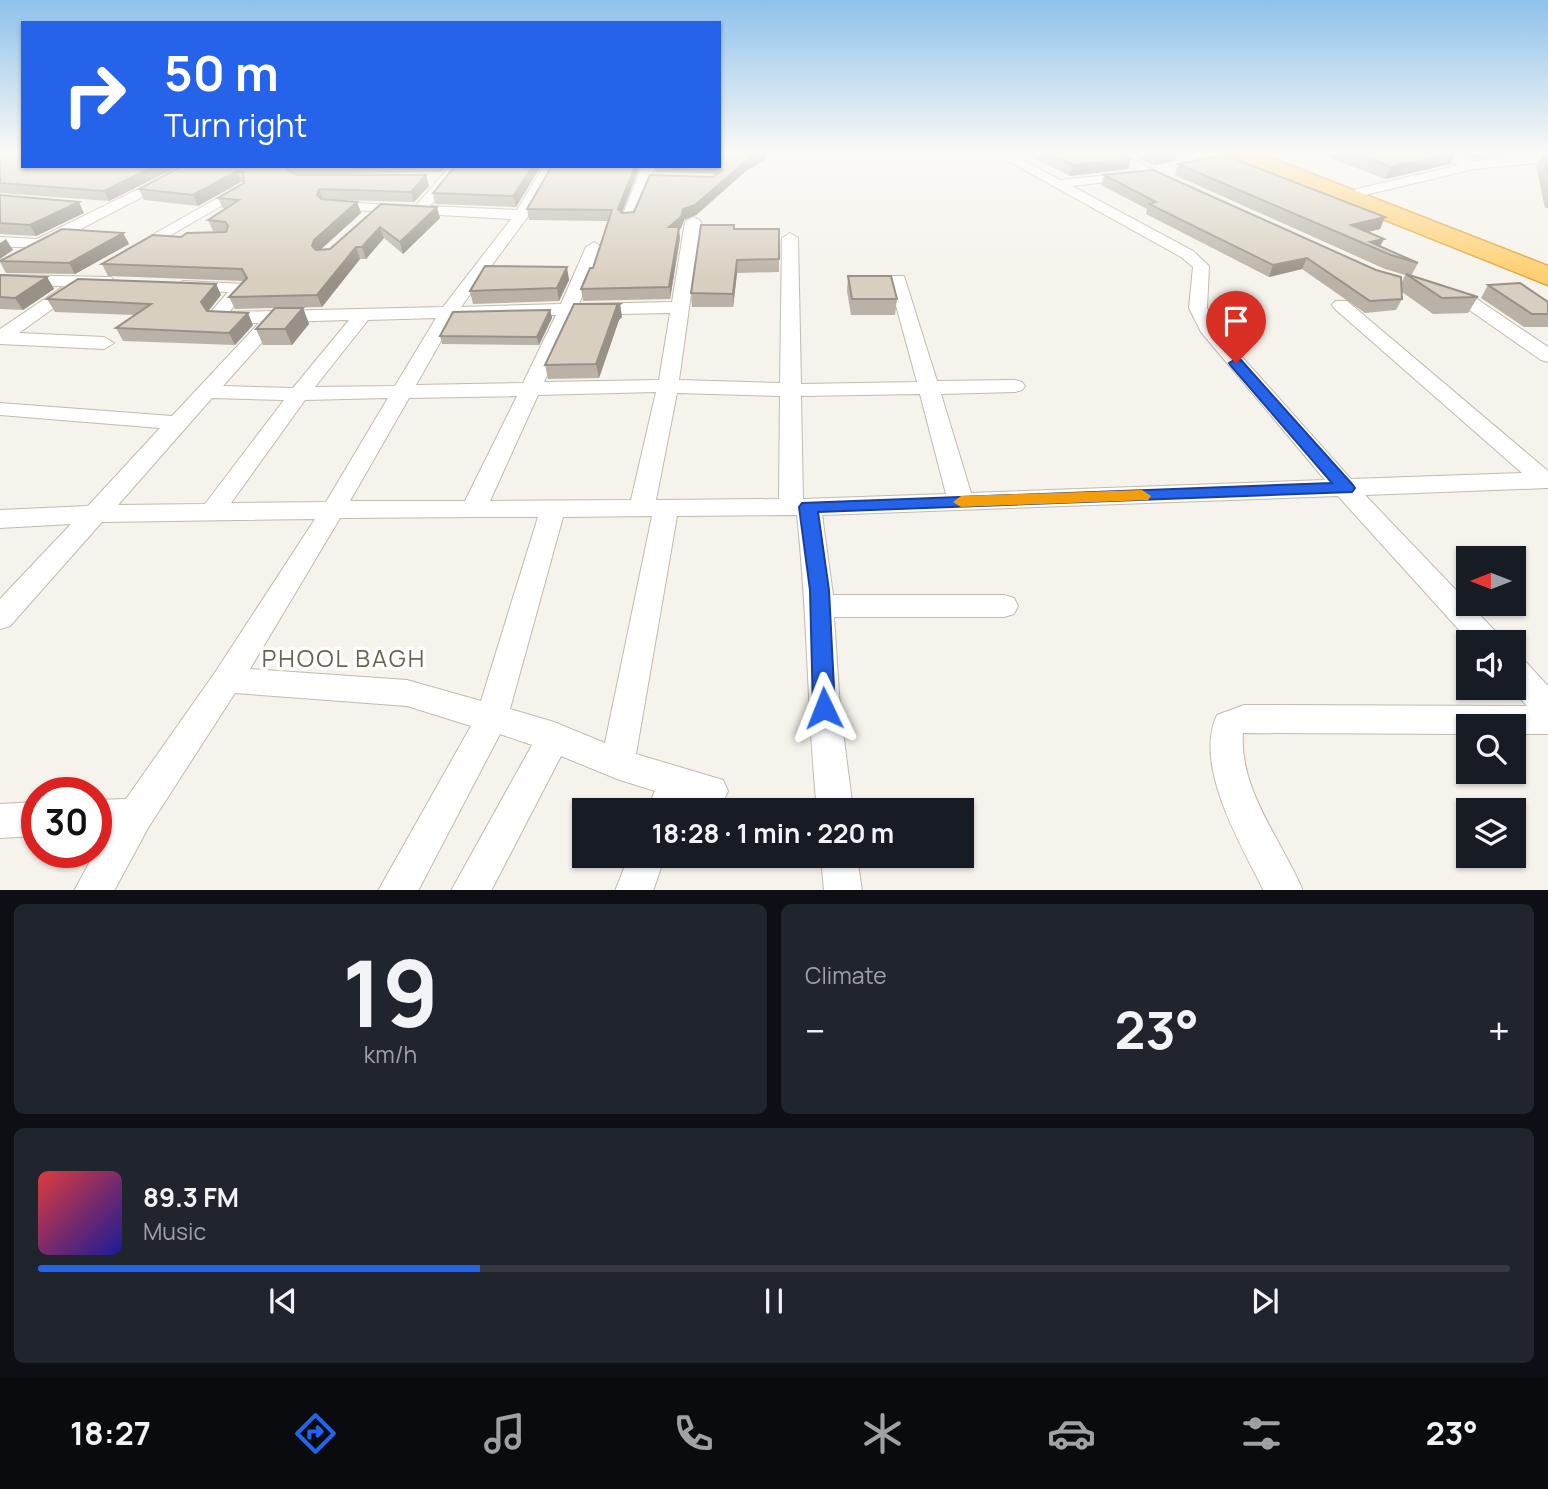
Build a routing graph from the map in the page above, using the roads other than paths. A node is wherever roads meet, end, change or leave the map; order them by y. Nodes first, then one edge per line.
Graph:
1 (140, 195) edge
2 (231, 195) edge
3 (430, 195) edge
4 (533, 195) edge
5 (641, 195) edge
6 (1078, 195) edge
7 (1344, 195) edge
8 (1368, 195) edge
9 (330, 204) edge
10 (83, 206) dead end
11 (111, 208) junction
12 (379, 208) junction
13 (422, 210) junction
14 (628, 219) edge
15 (693, 222) dead end
16 (361, 224) edge
17 (513, 226) junction
18 (157, 237) junction
19 (183, 238) edge
20 (790, 238) dead end
21 (0, 242) edge
22 (40, 244) junction
23 (594, 247) dead end
24 (10, 262) edge
25 (1548, 264) edge
26 (1548, 276) edge
27 (0, 279) edge
28 (84, 280) junction
29 (898, 280) dead end
30 (125, 282) edge
31 (166, 284) edge
32 (1433, 290) edge
33 (1341, 305) dead end
34 (680, 307) junction
35 (568, 310) junction
36 (449, 311) junction
37 (362, 316) junction
38 (273, 319) junction
39 (0, 338) edge
40 (104, 343) dead end
41 (1548, 356) edge
42 (668, 386) junction
43 (1015, 386) dead end
44 (928, 388) junction
45 (790, 390) junction
46 (528, 391) junction
47 (400, 392) junction
48 (208, 393) junction
49 (299, 394) junction
50 (0, 410) edge
51 (176, 423) junction
52 (1544, 484) edge
53 (1346, 488) junction
54 (961, 502) junction
55 (800, 506) junction
56 (654, 508) junction
57 (553, 509) junction
58 (333, 510) junction
59 (473, 511) junction
60 (212, 512) junction
61 (97, 514) junction
62 (0, 519) edge
63 (820, 606) junction
64 (1004, 606) dead end
65 (0, 618) edge
66 (1477, 630) edge
67 (227, 680) junction
68 (1526, 683) edge
69 (1548, 707) edge
70 (492, 718) junction
71 (1548, 720) edge
72 (554, 737) junction
73 (617, 764) junction
74 (711, 791) dead end
75 (670, 795) edge
76 (834, 798) edge
77 (135, 816) junction
78 (112, 817) edge
79 (21, 820) edge
80 (0, 821) edge
81 (643, 868) edge
82 (840, 868) edge
83 (94, 890) edge
84 (398, 890) edge
85 (471, 890) edge
86 (634, 890) edge
87 (843, 890) edge
88 (1284, 890) edge

1 - 11 street
2 - 18 street
3 - 13 street
4 - 17 street
5 - 14 street
6 - 53 street
7 - 26 highway
8 - 25 highway
9 - 12 street
10 - 11 street
11 - 22 street
12 - 13 street
12 - 16 street
13 - 17 street
15 - 34 street
17 - 36 street
18 - 19 street
18 - 28 street
20 - 45 street
21 - 22 street
22 - 24 street
23 - 35 street
27 - 28 street
28 - 30 street
28 - 39 street
29 - 44 street
31 - 38 street
32 - 41 street
33 - 52 street
34 - 35 street
34 - 42 street
35 - 36 street
35 - 46 street
36 - 37 street
36 - 47 street
37 - 38 street
37 - 49 street
38 - 48 street
39 - 40 street
42 - 45 street
42 - 46 street
42 - 56 street
43 - 44 street
44 - 45 street
44 - 54 street
45 - 55 street
46 - 47 street
46 - 59 street
47 - 49 street
47 - 58 street
48 - 49 street
48 - 51 street
49 - 60 street
50 - 51 street
51 - 61 street
52 - 53 street
53 - 54 street
53 - 66 street
54 - 55 street
55 - 56 street
55 - 63 street
56 - 57 street
56 - 73 street
57 - 59 street
57 - 70 street
58 - 59 street
58 - 60 street
58 - 67 street
60 - 61 street
61 - 62 street
61 - 65 street
63 - 64 street
63 - 76 street
67 - 70 street
67 - 77 street
68 - 69 street
70 - 72 street
70 - 84 street
71 - 88 street
72 - 73 street
72 - 85 street
73 - 75 street
74 - 75 street
77 - 78 street
77 - 83 street
79 - 80 street
81 - 86 street
82 - 87 street

